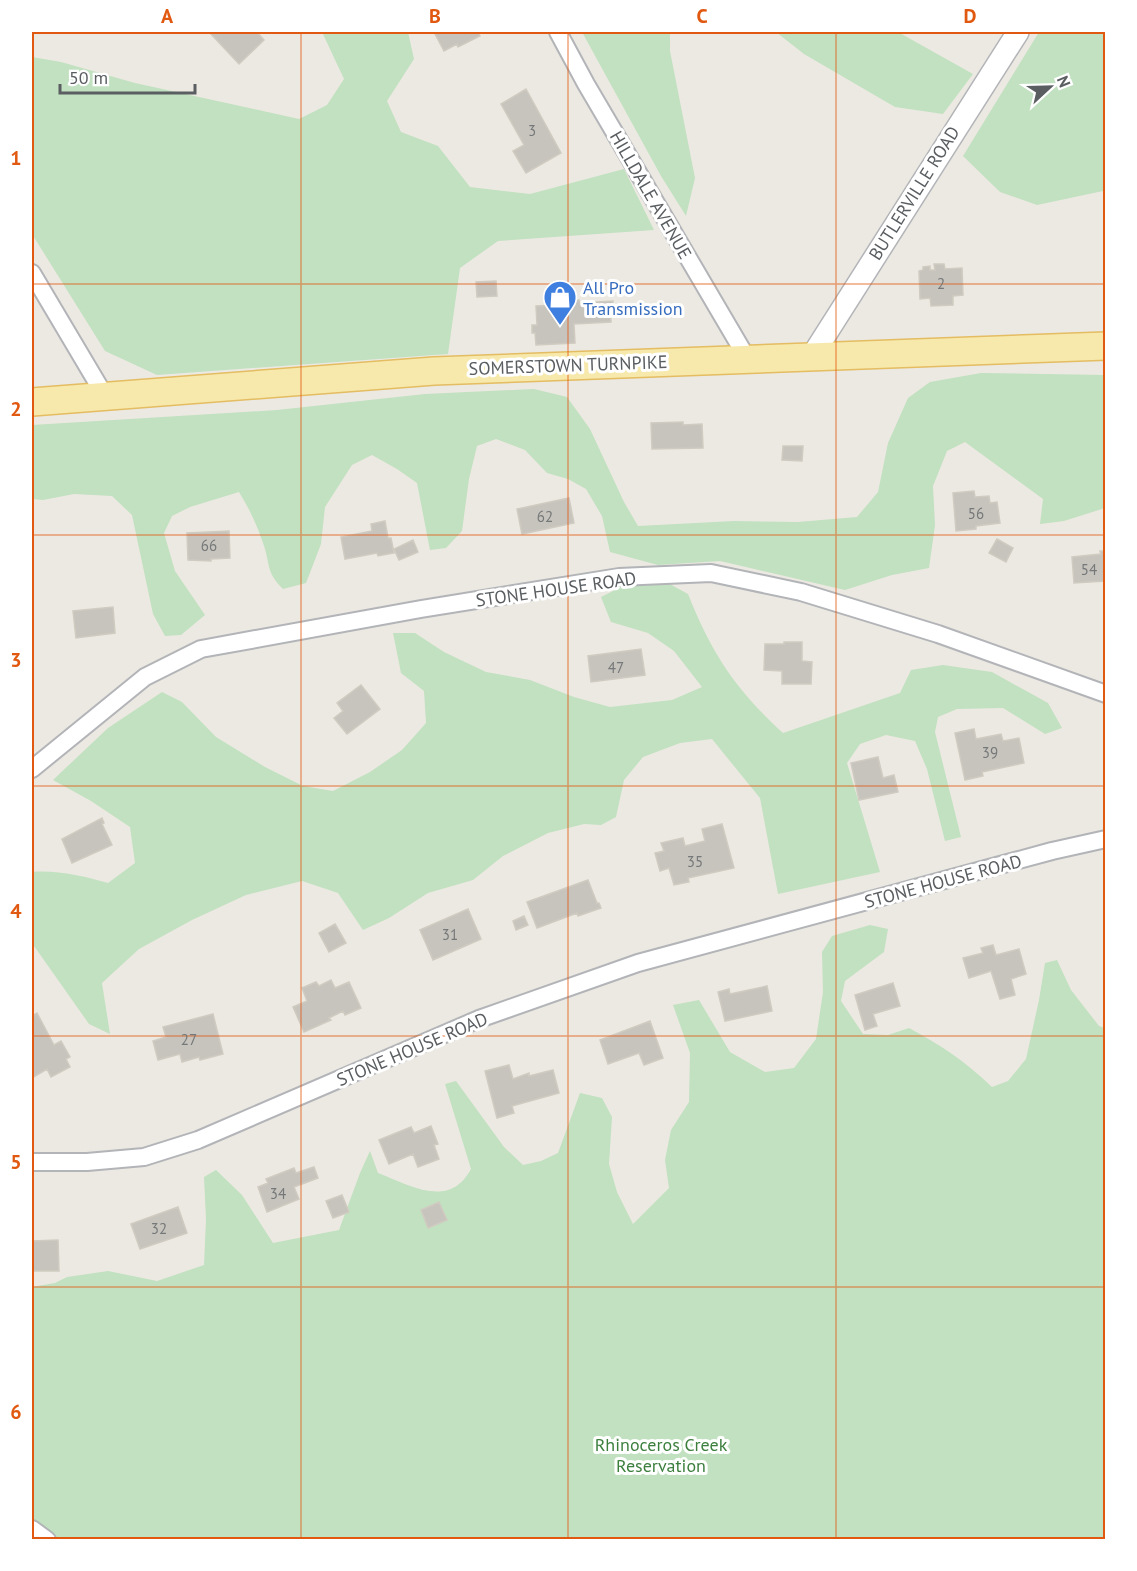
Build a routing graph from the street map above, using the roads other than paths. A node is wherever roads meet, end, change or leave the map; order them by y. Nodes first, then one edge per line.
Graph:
1 (558, 32) edge
2 (1018, 32) edge
3 (32, 273) edge
4 (1106, 346) edge
5 (812, 356) junction
6 (747, 358) junction
7 (105, 396) junction
8 (32, 402) edge
9 (1106, 694) edge
10 (32, 769) edge
11 (1106, 839) edge
12 (32, 1162) edge
13 (32, 1529) edge
14 (47, 1539) edge

1 - 6 street, HILLDALE AVENUE
2 - 5 street, BUTLERVILLE ROAD
3 - 7 street
4 - 5 main road, SOMERSTOWN TURNPIKE
5 - 6 main road, SOMERSTOWN TURNPIKE
6 - 7 main road, SOMERSTOWN TURNPIKE
7 - 8 main road, SOMERSTOWN TURNPIKE
9 - 10 street, STONE HOUSE ROAD
11 - 12 street, STONE HOUSE ROAD
13 - 14 street

